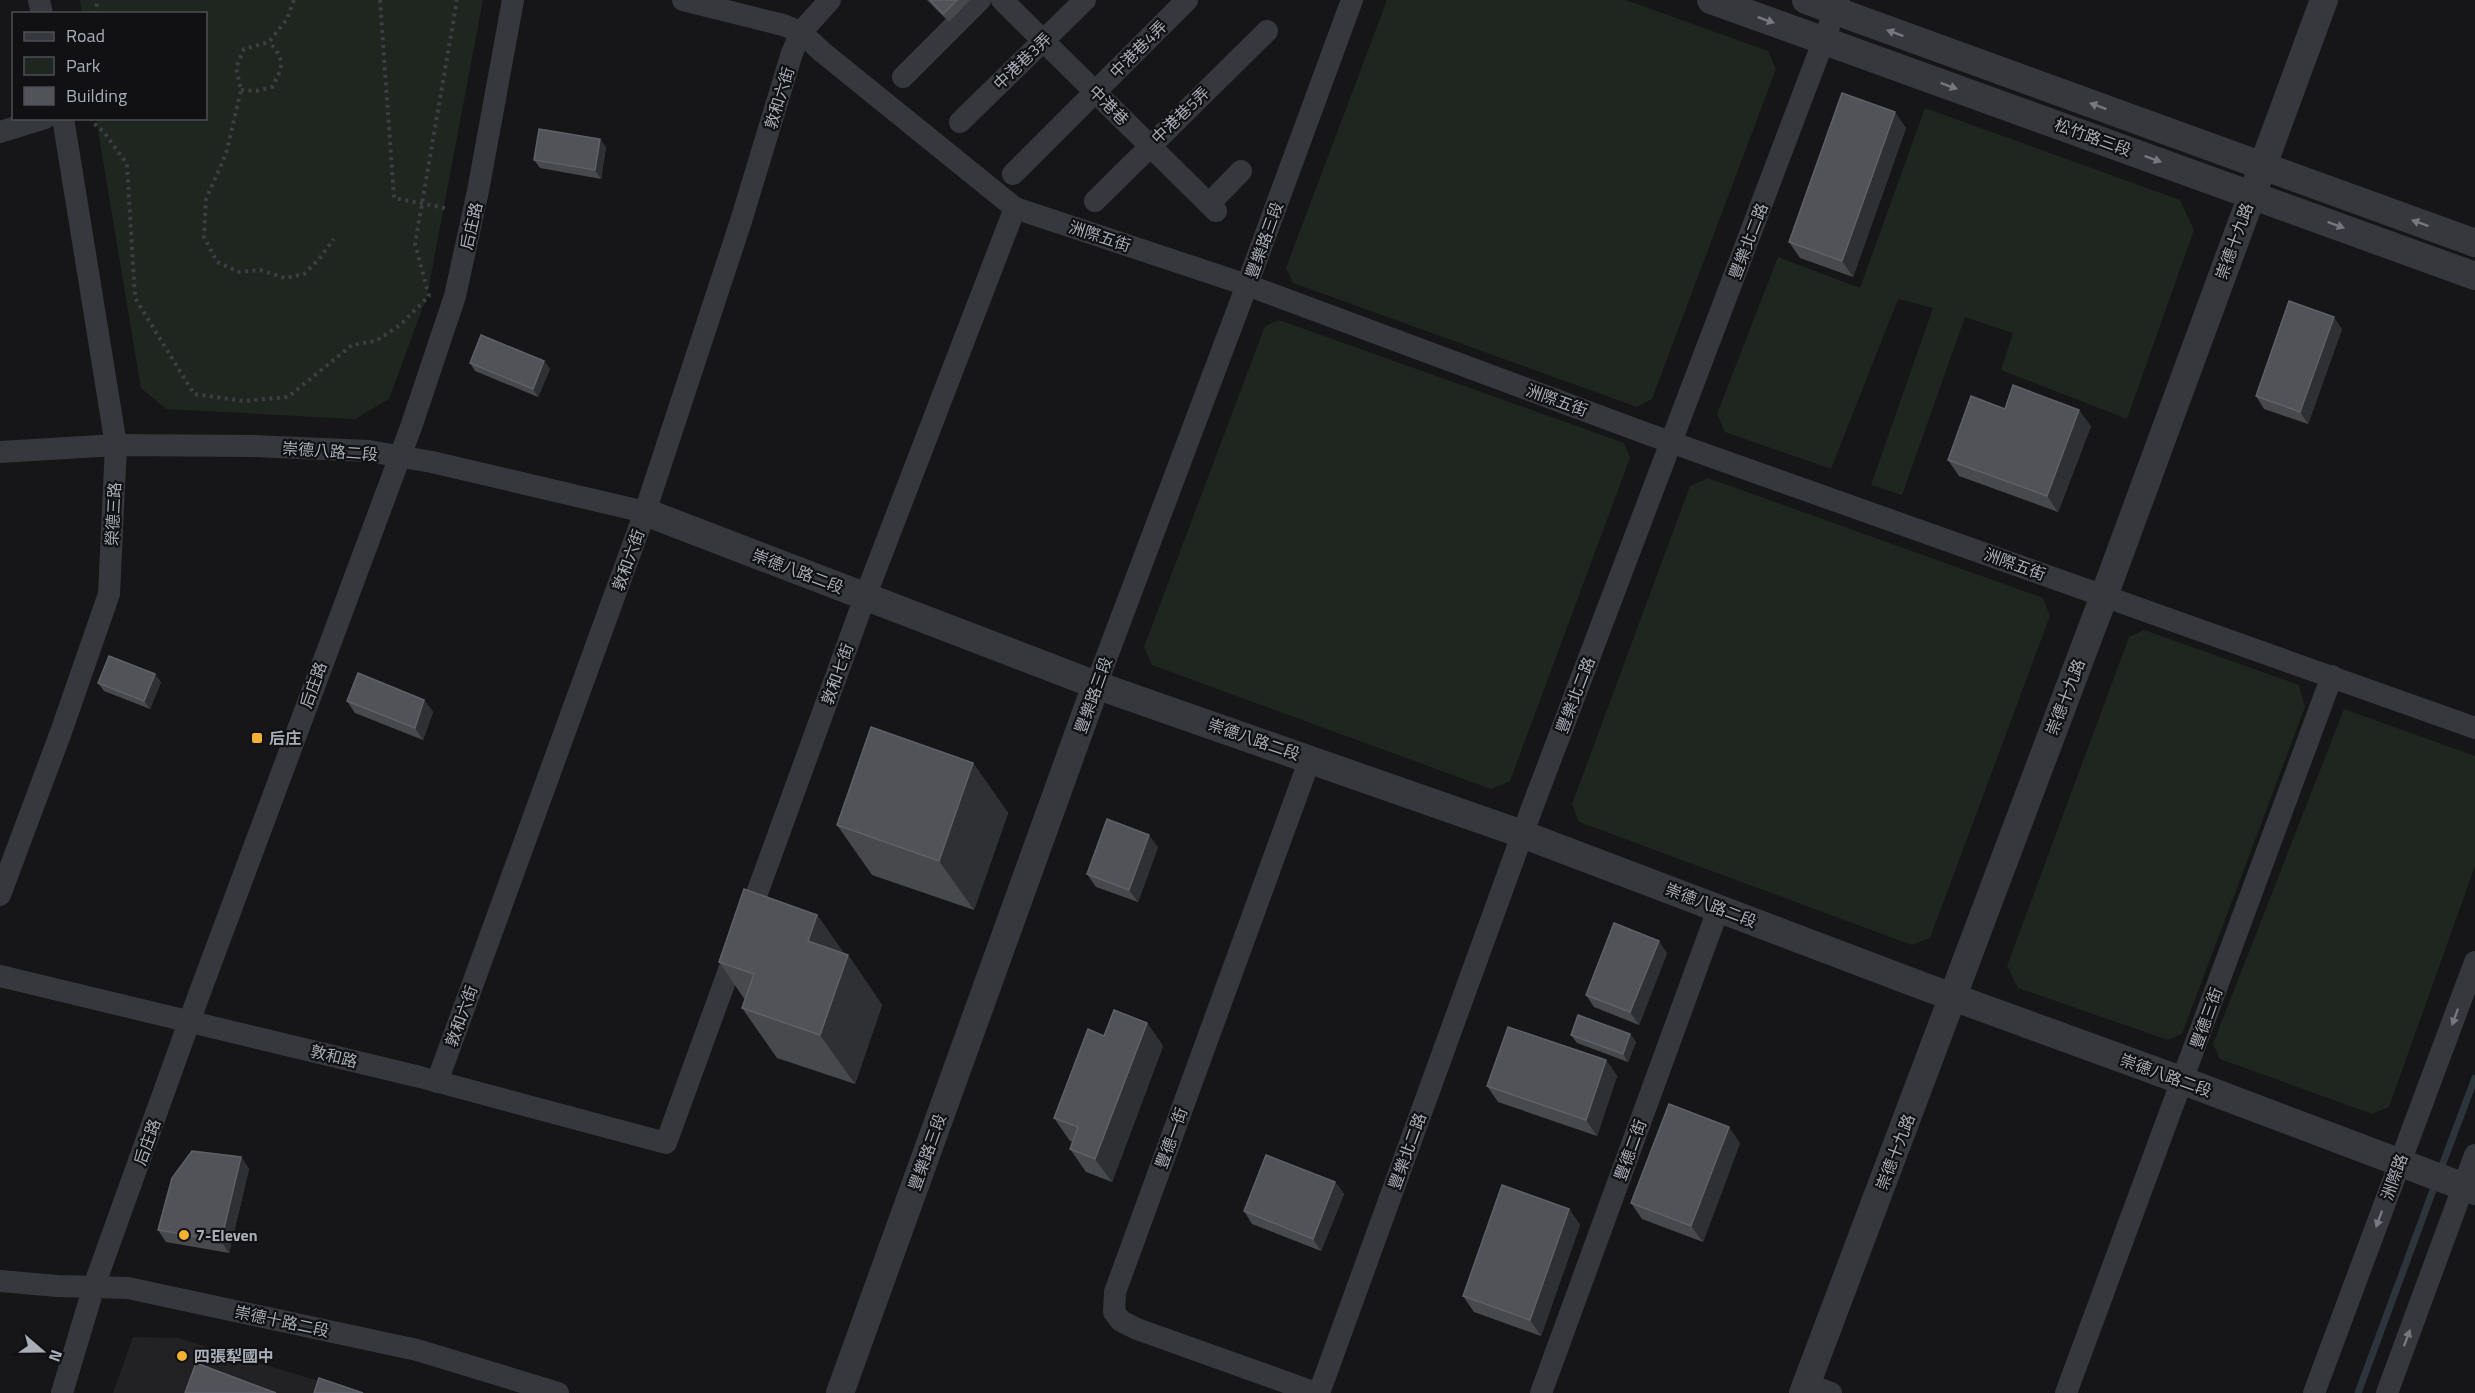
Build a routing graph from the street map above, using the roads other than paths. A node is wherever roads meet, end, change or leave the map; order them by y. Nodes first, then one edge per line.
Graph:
1 (513, 0) edge
2 (683, 0) edge
3 (830, 0) edge
4 (980, 0) edge
5 (1002, 0) edge
6 (1085, 0) edge
7 (1187, 0) edge
8 (1352, 0) edge
9 (1711, 0) edge
10 (1806, 0) edge
11 (2324, 0) edge
12 (1837, 5) edge
13 (1267, 31) dead end
14 (801, 32) junction
15 (1043, 40) junction
16 (1824, 41) junction
17 (903, 76) dead end
18 (1095, 92) junction
19 (39, 120) edge
20 (63, 120) edge
21 (960, 122) dead end
22 (0, 132) edge
23 (1150, 146) junction
24 (2262, 166) junction
25 (1241, 171) dead end
26 (1013, 174) dead end
27 (2252, 194) junction
28 (1095, 201) dead end
29 (1015, 207) junction
30 (2475, 243) edge
31 (2475, 276) edge
32 (1247, 285) junction
33 (1672, 441) junction
34 (116, 445) junction
35 (0, 452) edge
36 (399, 457) junction
37 (645, 512) junction
38 (2103, 596) junction
39 (865, 597) junction
40 (2332, 676) junction
41 (1096, 685) junction
42 (2475, 728) edge
43 (1310, 759) junction
44 (1522, 834) junction
45 (0, 895) edge
46 (1719, 907) junction
47 (2475, 962) edge
48 (0, 976) edge
49 (1953, 997) junction
50 (190, 1021) junction
51 (2183, 1081) junction
52 (437, 1082) junction
53 (666, 1143) joint
54 (2475, 1155) edge
55 (2399, 1162) junction
56 (2454, 1183) edge
57 (0, 1281) edge
58 (93, 1286) junction
59 (1814, 1390) edge
60 (62, 1393) edge
61 (558, 1393) edge
62 (840, 1393) edge
63 (1317, 1393) edge
64 (1541, 1393) edge
65 (2066, 1393) edge
66 (2314, 1393) edge
67 (2387, 1393) edge

1 - 36 street, 后庄路
2 - 14 street, 洲際五街
3 - 14 street
4 - 17 street
5 - 15 street, 中港巷
6 - 15 street, 中港巷3弄
7 - 18 street, 中港巷4弄
8 - 32 street, 豐樂路三段
9 -> 16 street, 松竹路三段
10 - 12 street, 松竹路三段
11 - 24 street, 崇德十九路
12 - 16 street, 豐樂北二路
24 -> 12 street, 松竹路三段
13 - 23 street, 中港巷5弄
14 - 29 street, 洲際五街
14 - 37 street, 敦和六街
15 - 18 street, 中港巷
15 - 21 street, 中港巷3弄
16 -> 27 street, 松竹路三段
16 - 33 street, 豐樂北二路
18 - 23 street, 中港巷
18 - 26 street, 中港巷4弄
19 - 22 street
20 - 34 street, 榮德三路
23 - 25 street, 中港巷
23 - 28 street, 中港巷5弄
24 - 27 street, 崇德十九路
30 -> 24 street, 松竹路三段
27 -> 31 street, 松竹路三段
27 - 38 street, 崇德十九路
29 - 32 street, 洲際五街
29 - 39 street, 敦和七街
32 - 33 street, 洲際五街
32 - 41 street, 豐樂路三段
33 - 38 street, 洲際五街
33 - 44 street, 豐樂北二路
34 - 35 street, 崇德八路二段
34 - 36 street, 崇德八路二段
34 - 45 street, 榮德三路
36 - 37 street, 崇德八路二段
36 - 50 street, 后庄路
37 - 39 street, 崇德八路二段
37 - 52 street, 敦和六街
38 - 40 street, 洲際五街
38 - 49 street, 崇德十九路
39 - 41 street, 崇德八路二段
39 - 53 street, 敦和七街
40 - 42 street, 洲際五街
40 - 51 street, 豐德三街
41 - 43 street, 崇德八路二段
41 - 62 street, 豐樂路三段
43 - 44 street, 崇德八路二段
43 - 63 street, 豐德一街
44 - 46 street, 崇德八路二段
44 - 63 street, 豐樂北二路
46 - 49 street, 崇德八路二段
46 - 64 street, 豐德二街
47 -> 55 street, 洲際路
48 - 50 street, 敦和路
49 - 51 street, 崇德八路二段
49 - 59 street, 崇德十九路
50 - 52 street, 敦和路
50 - 58 street, 后庄路
51 - 55 street, 崇德八路二段
51 - 65 street, 豐德三街
52 - 53 street, 敦和路
54 - 56 street
55 - 56 street, 崇德八路二段
55 -> 66 street, 洲際路
67 -> 56 street
57 - 58 street, 崇德十路二段
58 - 60 street, 后庄路
58 - 61 street, 崇德十路二段

